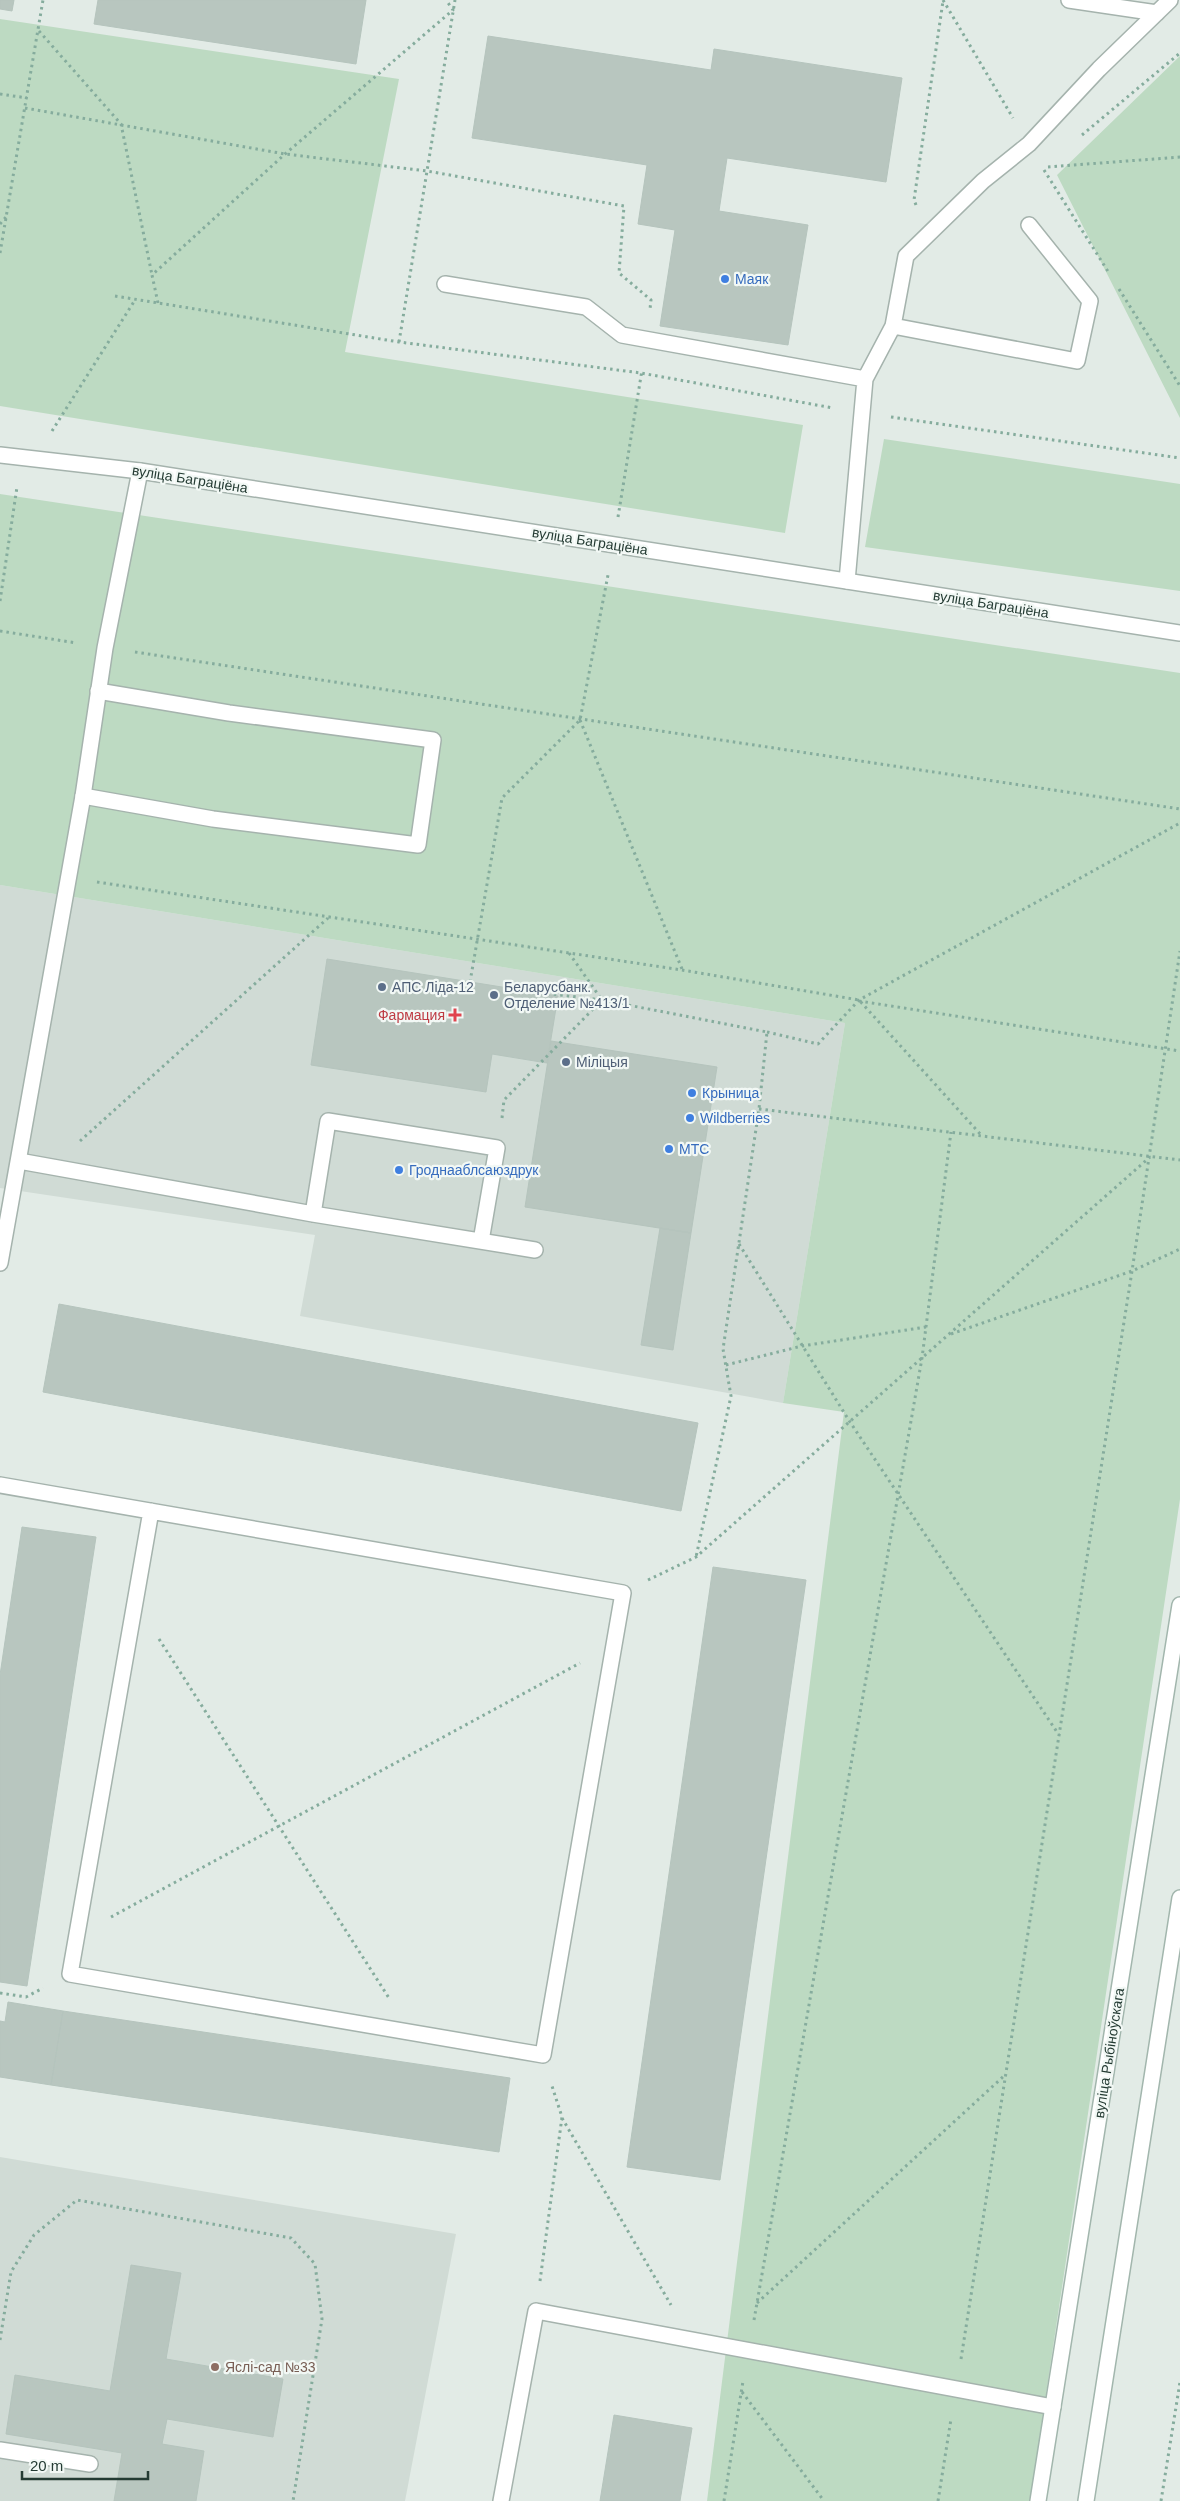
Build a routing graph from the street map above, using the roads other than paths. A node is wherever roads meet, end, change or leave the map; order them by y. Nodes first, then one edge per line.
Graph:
1 (1070, 0) edge
2 (1170, 0) edge
3 (1157, 13) junction
4 (1029, 225) dead end
5 (445, 284) dead end
6 (893, 326) junction
7 (865, 379) junction
8 (0, 455) edge
9 (140, 471) junction
10 (847, 581) junction
11 (1180, 633) edge
12 (98, 691) junction
13 (84, 796) junction
14 (19, 1161) junction
15 (314, 1214) junction
16 (4, 1223) edge
17 (482, 1241) junction
18 (535, 1250) dead end
19 (0, 1263) edge
20 (0, 1485) edge
21 (151, 1511) junction
22 (1180, 1605) edge
23 (1180, 1898) edge
24 (1053, 2407) junction
25 (0, 2450) edge
26 (90, 2464) dead end
27 (501, 2501) edge
28 (1038, 2501) edge
29 (1086, 2501) edge

1 - 3 street
2 - 3 street
3 - 6 street
4 - 6 street
5 - 7 street
6 - 7 street
7 - 10 street
8 - 9 street, вуліца Баграціёна
9 - 10 street, вуліца Баграціёна
9 - 12 street
10 - 11 street, вуліца Баграціёна
12 - 13 street
12 - 13 street
13 - 14 street
14 - 15 street
14 - 16 street
15 - 17 street
15 - 17 street
16 - 19 street
17 - 18 street
20 - 21 street
21 - 21 street
22 - 24 street, вуліца Рыбіноўскага
23 - 29 street
24 - 27 street
24 - 28 street, вуліца Рыбіноўскага
25 - 26 street

